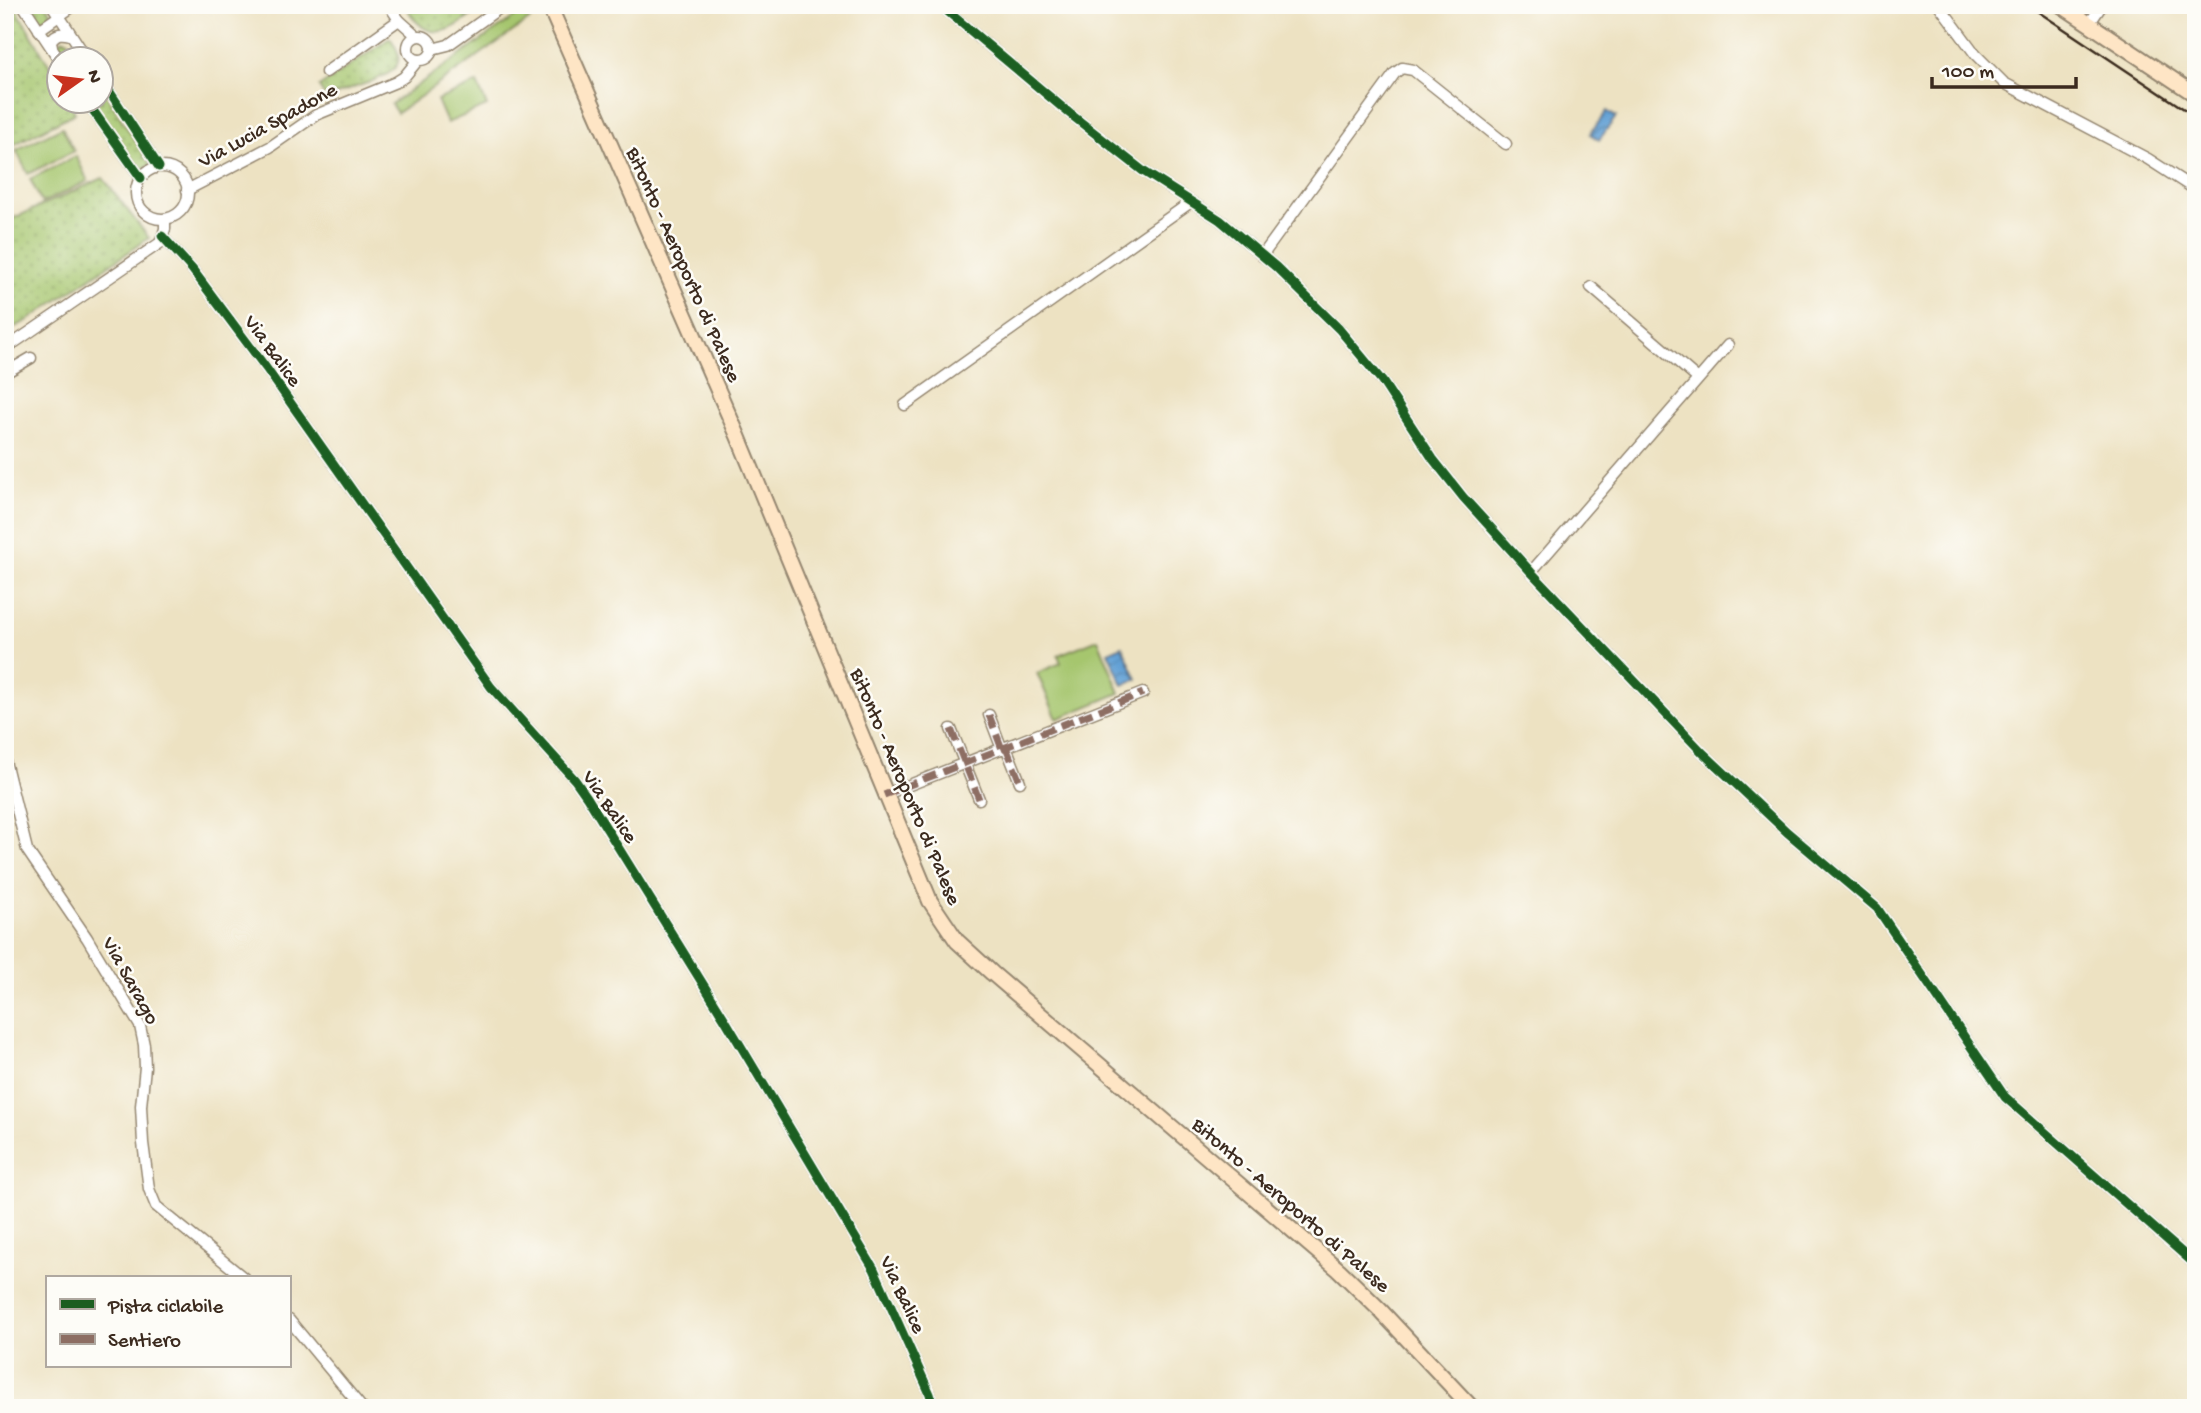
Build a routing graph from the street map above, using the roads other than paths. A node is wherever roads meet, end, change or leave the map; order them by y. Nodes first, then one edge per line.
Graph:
1 (23, 5) edge
2 (52, 5) edge
3 (75, 5) edge
4 (389, 5) edge
5 (503, 5) edge
6 (549, 5) edge
7 (940, 5) edge
8 (1939, 5) edge
9 (2060, 5) edge
10 (2102, 5) edge
11 (59, 16) junction
12 (400, 20) junction
13 (2089, 24) junction
14 (39, 30) junction
15 (71, 35) junction
16 (422, 37) junction
17 (460, 37) junction
18 (49, 46) edge
19 (52, 46) edge
20 (78, 46) edge
21 (409, 48) junction
22 (432, 49) junction
23 (418, 60) junction
24 (326, 72) dead end
25 (404, 77) junction
26 (2196, 95) edge
27 (116, 101) edge
28 (97, 116) edge
29 (1506, 144) dead end
30 (159, 167) junction
31 (141, 178) junction
32 (187, 190) junction
33 (2196, 191) edge
34 (1191, 202) junction
35 (165, 220) dead end
36 (162, 236) junction
37 (1262, 256) junction
38 (1591, 287) dead end
39 (1728, 345) dead end
40 (5, 346) edge
41 (31, 358) dead end
42 (5, 373) edge
43 (1698, 379) junction
44 (905, 405) dead end
45 (1531, 572) junction
46 (1143, 693) dead end
47 (989, 715) dead end
48 (951, 729) dead end
49 (1004, 748) junction
50 (5, 761) edge
51 (965, 763) junction
52 (1020, 782) dead end
53 (884, 795) junction
54 (979, 799) dead end
55 (2196, 1265) edge
56 (242, 1276) edge
57 (290, 1321) edge
58 (362, 1408) edge
59 (934, 1408) edge
60 (1472, 1408) edge

1 - 14 street
2 - 11 street
3 - 11 street
4 - 12 street
5 - 17 street
6 - 53 main road, Bitonto - Aeroporto di Palese
7 - 34 street
8 - 33 street
9 - 13 main road
10 - 13 street
11 - 14 street
11 - 15 street
12 - 16 street
12 - 21 street
12 - 24 street
13 - 26 main road
14 - 18 street
15 - 19 street
15 - 20 street
16 - 17 street
16 - 21 street
16 - 22 street
17 - 22 street
21 - 23 street
21 - 25 street
22 - 23 street
23 - 25 street
25 - 32 street, Via Lucia Spadone
27 - 30 street
28 - 31 street
29 - 37 street
30 - 31 street
30 - 32 street
31 - 32 street
34 - 37 street
34 - 44 street
35 - 36 street
36 - 40 street
36 - 59 street, Via Balice
37 - 45 street
38 - 43 street
39 - 43 street
41 - 42 street
43 - 45 street
45 - 55 street
46 - 49 street
47 - 49 street
48 - 51 street
49 - 51 street
49 - 52 street
50 - 56 street, Via Sarago
51 - 53 street
51 - 54 street
53 - 60 main road, Bitonto - Aeroporto di Palese
57 - 58 street

